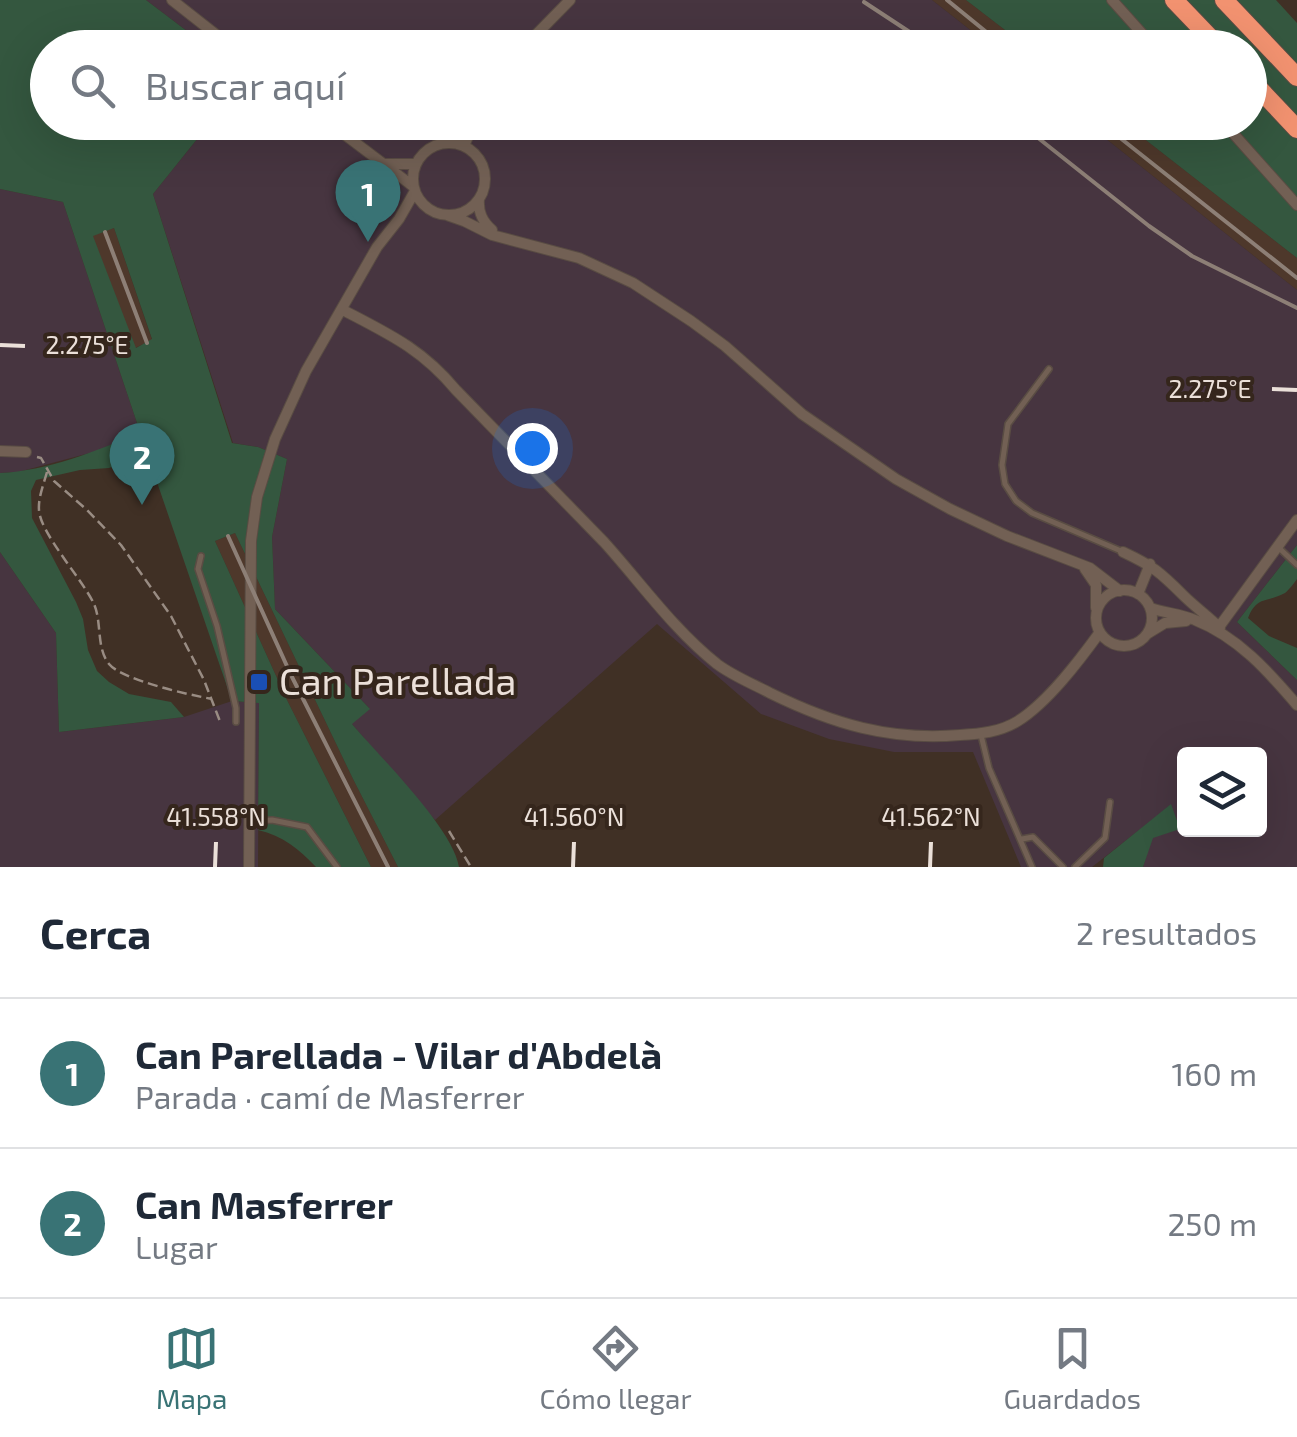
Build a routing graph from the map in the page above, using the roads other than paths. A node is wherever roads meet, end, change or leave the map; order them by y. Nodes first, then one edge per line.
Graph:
1 (172, 0) edge
2 (570, 0) edge
3 (1112, 0) edge
4 (1174, 0) edge
5 (1224, 0) edge
6 (210, 30) edge
7 (541, 30) edge
8 (1139, 30) edge
9 (1203, 30) edge
10 (1252, 30) edge
11 (1267, 45) edge
12 (1297, 77) edge
13 (1267, 97) edge
14 (1297, 129) edge
15 (351, 140) edge
16 (466, 140) edge
17 (1239, 140) edge
18 (464, 146) junction
19 (381, 164) junction
20 (416, 164) junction
21 (414, 189) junction
22 (479, 199) junction
23 (1297, 205) edge
24 (425, 206) junction
25 (448, 215) junction
26 (391, 228) junction
27 (514, 242) junction
28 (343, 310) junction
29 (1049, 369) dead end
30 (0, 450) edge
31 (26, 452) road end
32 (1297, 520) edge
33 (1278, 547) junction
34 (1123, 552) joint
35 (202, 556) dead end
36 (1076, 562) junction
37 (1150, 564) junction
38 (1297, 566) edge
39 (1120, 591) junction
40 (1138, 594) junction
41 (1150, 608) junction
42 (1096, 615) junction
43 (1206, 624) junction
44 (1221, 630) junction
45 (1100, 632) junction
46 (1146, 635) junction
47 (1113, 644) junction
48 (1078, 661) junction
49 (1297, 705) edge
50 (236, 722) dead end
51 (980, 734) junction
52 (1110, 802) dead end
53 (249, 821) junction
54 (1022, 838) junction
55 (248, 867) edge
56 (336, 867) edge
57 (1032, 867) edge
58 (1063, 867) edge
59 (1074, 867) edge

1 - 6 street
2 - 7 street
3 - 8 street
4 - 9 highway
5 - 10 highway
11 - 12 highway
13 - 14 highway
15 - 19 street
16 - 18 street
17 - 23 street
18 - 20 street
18 - 22 street
19 - 20 street
19 - 21 street
20 - 21 street
21 - 24 street
21 - 26 street
22 - 25 street
22 - 27 street
24 - 25 street
24 - 26 street
25 - 27 street
26 - 28 street
27 - 36 street
28 - 51 street
28 - 53 street
29 - 34 lane
30 - 31 street
32 - 33 street
33 - 38 lane
33 - 44 street
34 - 37 street
35 - 50 lane
36 - 39 street
36 - 42 street
37 - 40 street
37 - 44 street
39 - 40 street
39 - 42 street
40 - 41 street
41 - 43 street
41 - 46 street
42 - 45 street
43 - 44 street
43 - 46 street
44 - 49 street
45 - 47 street
45 - 48 street
46 - 47 street
47 - 48 street
48 - 51 street
51 - 54 lane
52 - 59 lane
53 - 55 street
53 - 56 lane
54 - 57 lane
54 - 58 lane

